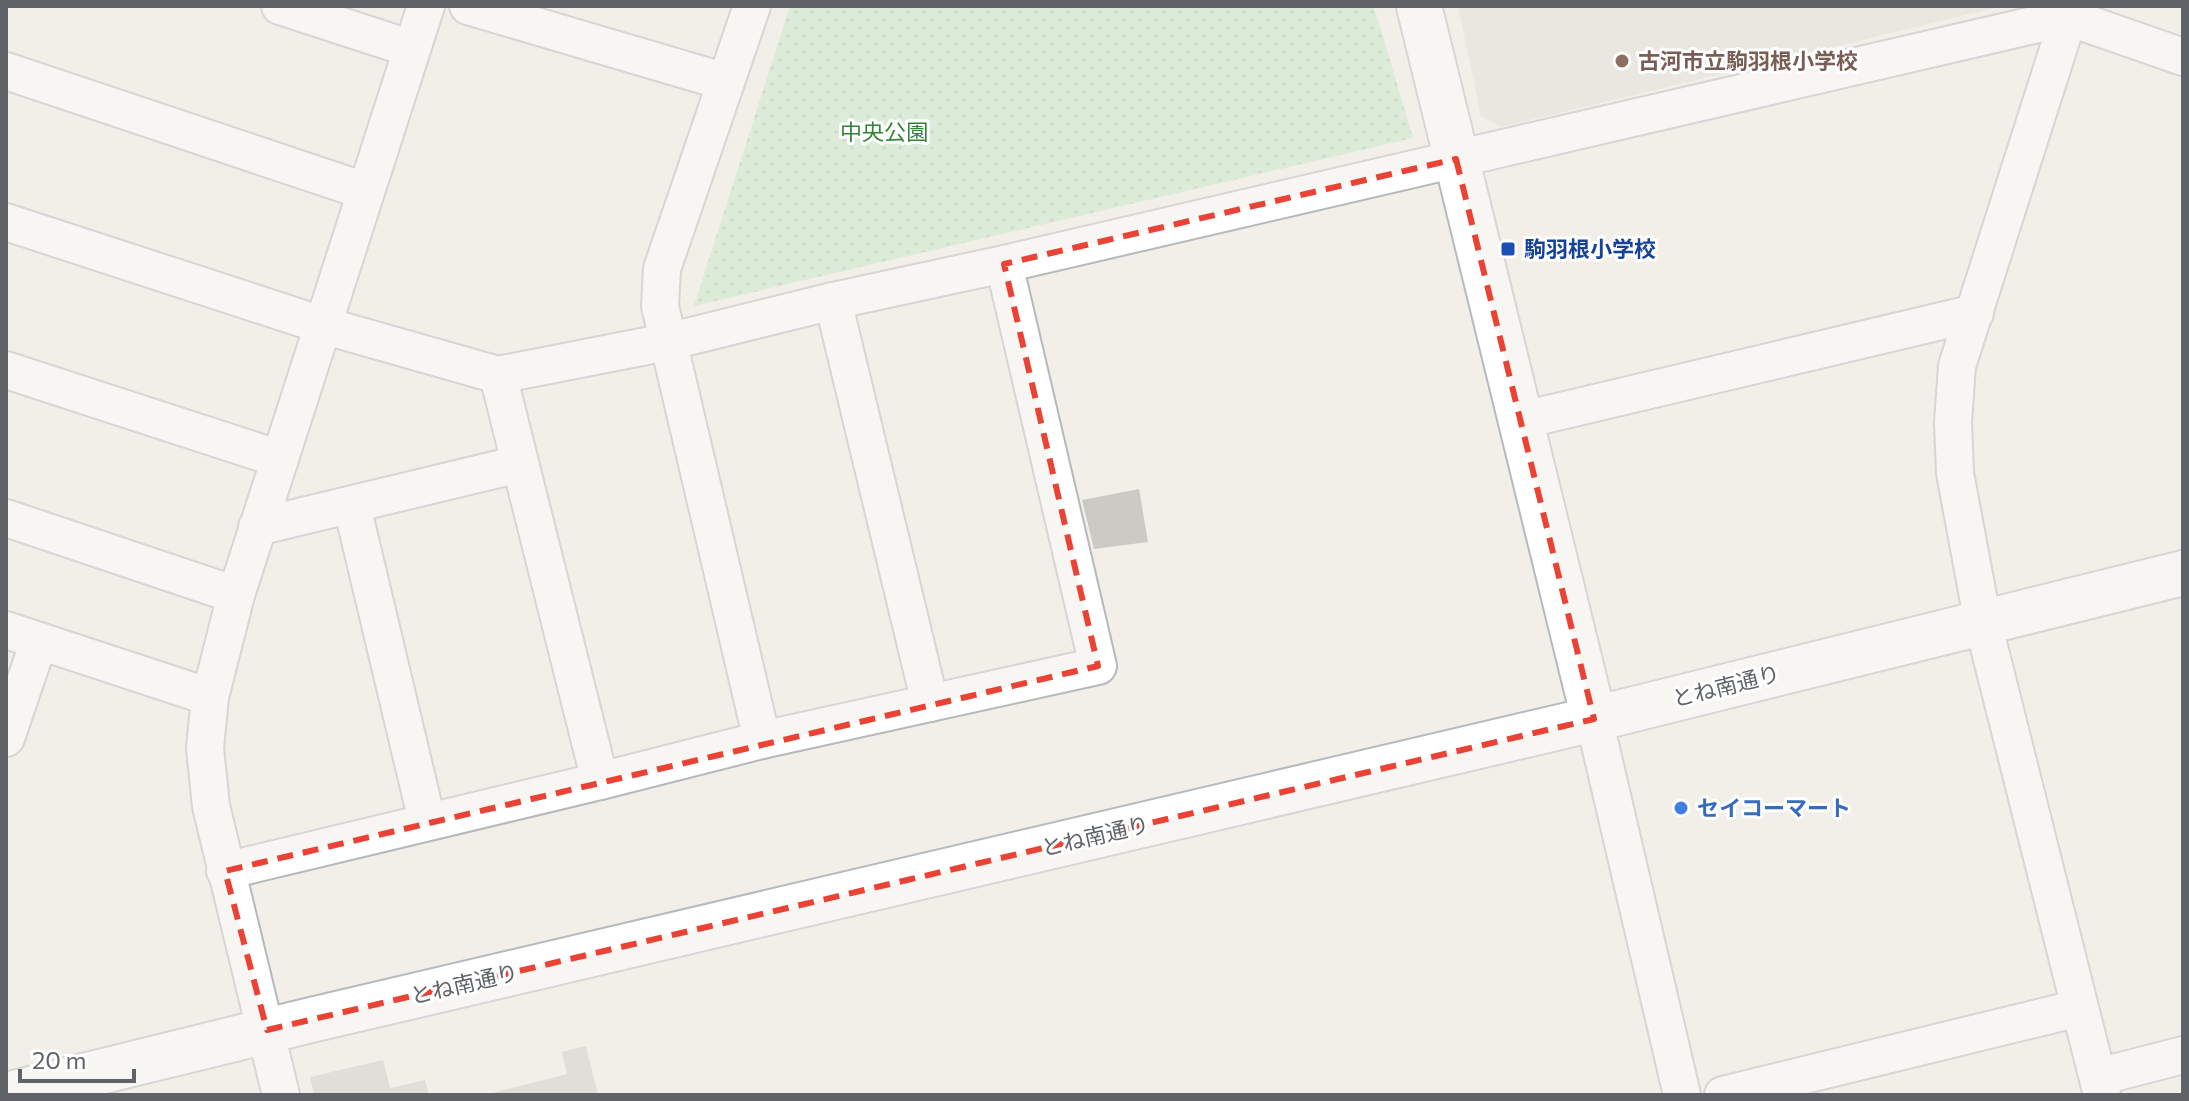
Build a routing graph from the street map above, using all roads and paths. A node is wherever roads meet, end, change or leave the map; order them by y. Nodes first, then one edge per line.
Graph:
1 (280, 6) edge
2 (426, 6) edge
3 (468, 6) edge
4 (752, 6) edge
5 (1419, 6) edge
6 (2070, 12) edge
7 (412, 49) junction
8 (2183, 57) edge
9 (6, 71) edge
10 (726, 82) junction
11 (1456, 159) junction
12 (365, 191) junction
13 (6, 222) edge
14 (1004, 264) junction
15 (833, 301) junction
16 (1975, 313) junction
17 (322, 325) junction
18 (667, 342) junction
19 (6, 370) edge
20 (498, 375) junction
21 (1519, 421) junction
22 (280, 459) junction
23 (519, 464) junction
24 (352, 506) junction
25 (6, 518) edge
26 (257, 527) junction
27 (2183, 573) edge
28 (236, 595) junction
29 (1983, 623) junction
30 (22, 636) edge
31 (210, 697) junction
32 (930, 703) junction
33 (1594, 719) junction
34 (6, 738) edge
35 (762, 740) junction
36 (600, 781) junction
37 (427, 821) junction
38 (225, 871) junction
39 (2079, 1008) junction
40 (267, 1030) junction
41 (2183, 1055) edge
42 (2100, 1086) edge
43 (6, 1095) edge
44 (281, 1095) edge
45 (1682, 1095) edge
46 (1723, 1095) edge

1 - 7 street
2 - 7 street
3 - 10 street
4 - 10 street
5 - 11 street
6 - 8 street
6 - 11 street
6 - 16 street
7 - 12 street
9 - 12 street
10 - 18 street
11 - 14 street
11 - 21 street
12 - 17 street
13 - 17 street
14 - 15 street
14 - 32 street
15 - 18 street
15 - 32 street
16 - 21 street
16 - 29 street
17 - 20 street
17 - 22 street
18 - 20 street
18 - 35 street
19 - 22 street
20 - 23 street
21 - 33 street
22 - 26 street
23 - 24 street
23 - 36 street
24 - 26 street
24 - 37 street
25 - 28 street
26 - 28 street
27 - 29 street, とね南通り
28 - 31 street
29 - 33 street, とね南通り
29 - 39 street
30 - 31 street
30 - 34 street
31 - 38 street
32 - 35 street
33 - 40 street, とね南通り
33 - 45 street
35 - 36 street
36 - 37 street
37 - 38 street
38 - 40 street
39 - 42 street
39 - 46 street
40 - 43 street, とね南通り
40 - 44 street
41 - 42 street

